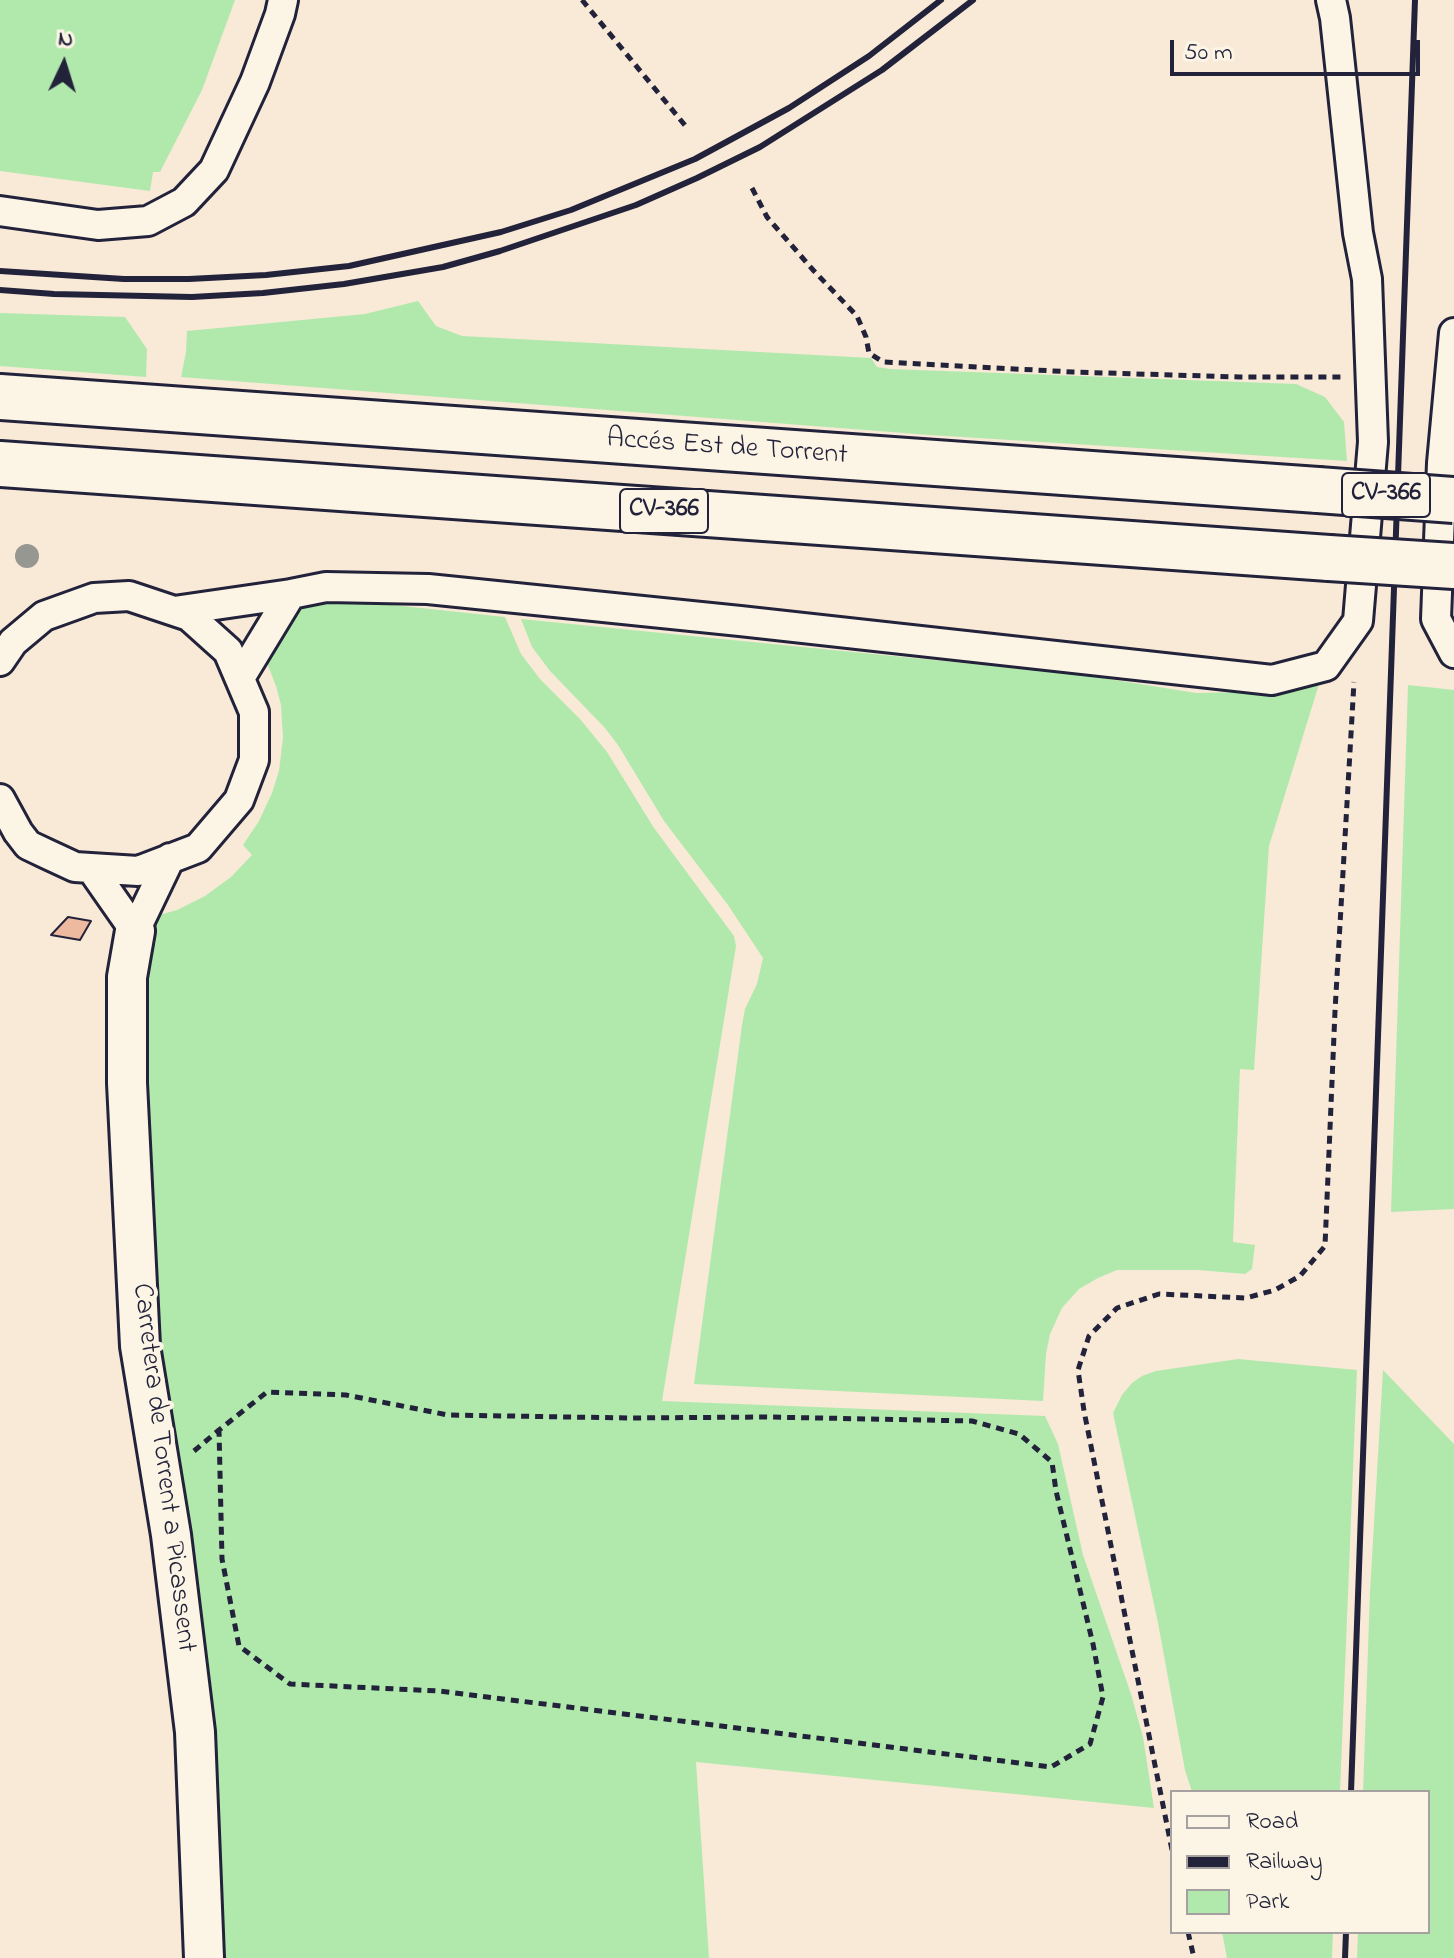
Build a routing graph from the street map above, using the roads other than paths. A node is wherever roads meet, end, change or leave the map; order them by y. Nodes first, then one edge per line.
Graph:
1 (283, 0) edge
2 (1331, 0) edge
3 (0, 211) edge
4 (1454, 333) edge
5 (0, 397) edge
6 (0, 464) edge
7 (1454, 500) edge
8 (1454, 566) edge
9 (291, 594) junction
10 (174, 611) junction
11 (4, 649) edge
12 (1454, 653) edge
13 (240, 678) junction
14 (0, 799) edge
15 (0, 837) edge
16 (28, 845) junction
17 (170, 858) junction
18 (91, 868) junction
19 (135, 931) junction
20 (204, 1958) edge

1 - 3 street
2 - 9 street
4 - 12 street
5 - 7 main road, Accés Est de Torrent / CV-366, bridge
6 - 8 main road, CV-366, bridge
9 - 10 street
9 - 13 street
10 - 11 street
10 - 13 street
13 - 17 street
14 - 16 street
15 - 16 street
16 - 18 street
17 - 18 street
17 - 19 street
18 - 19 street
19 - 20 street, Carretera de Torrent a Picassent

